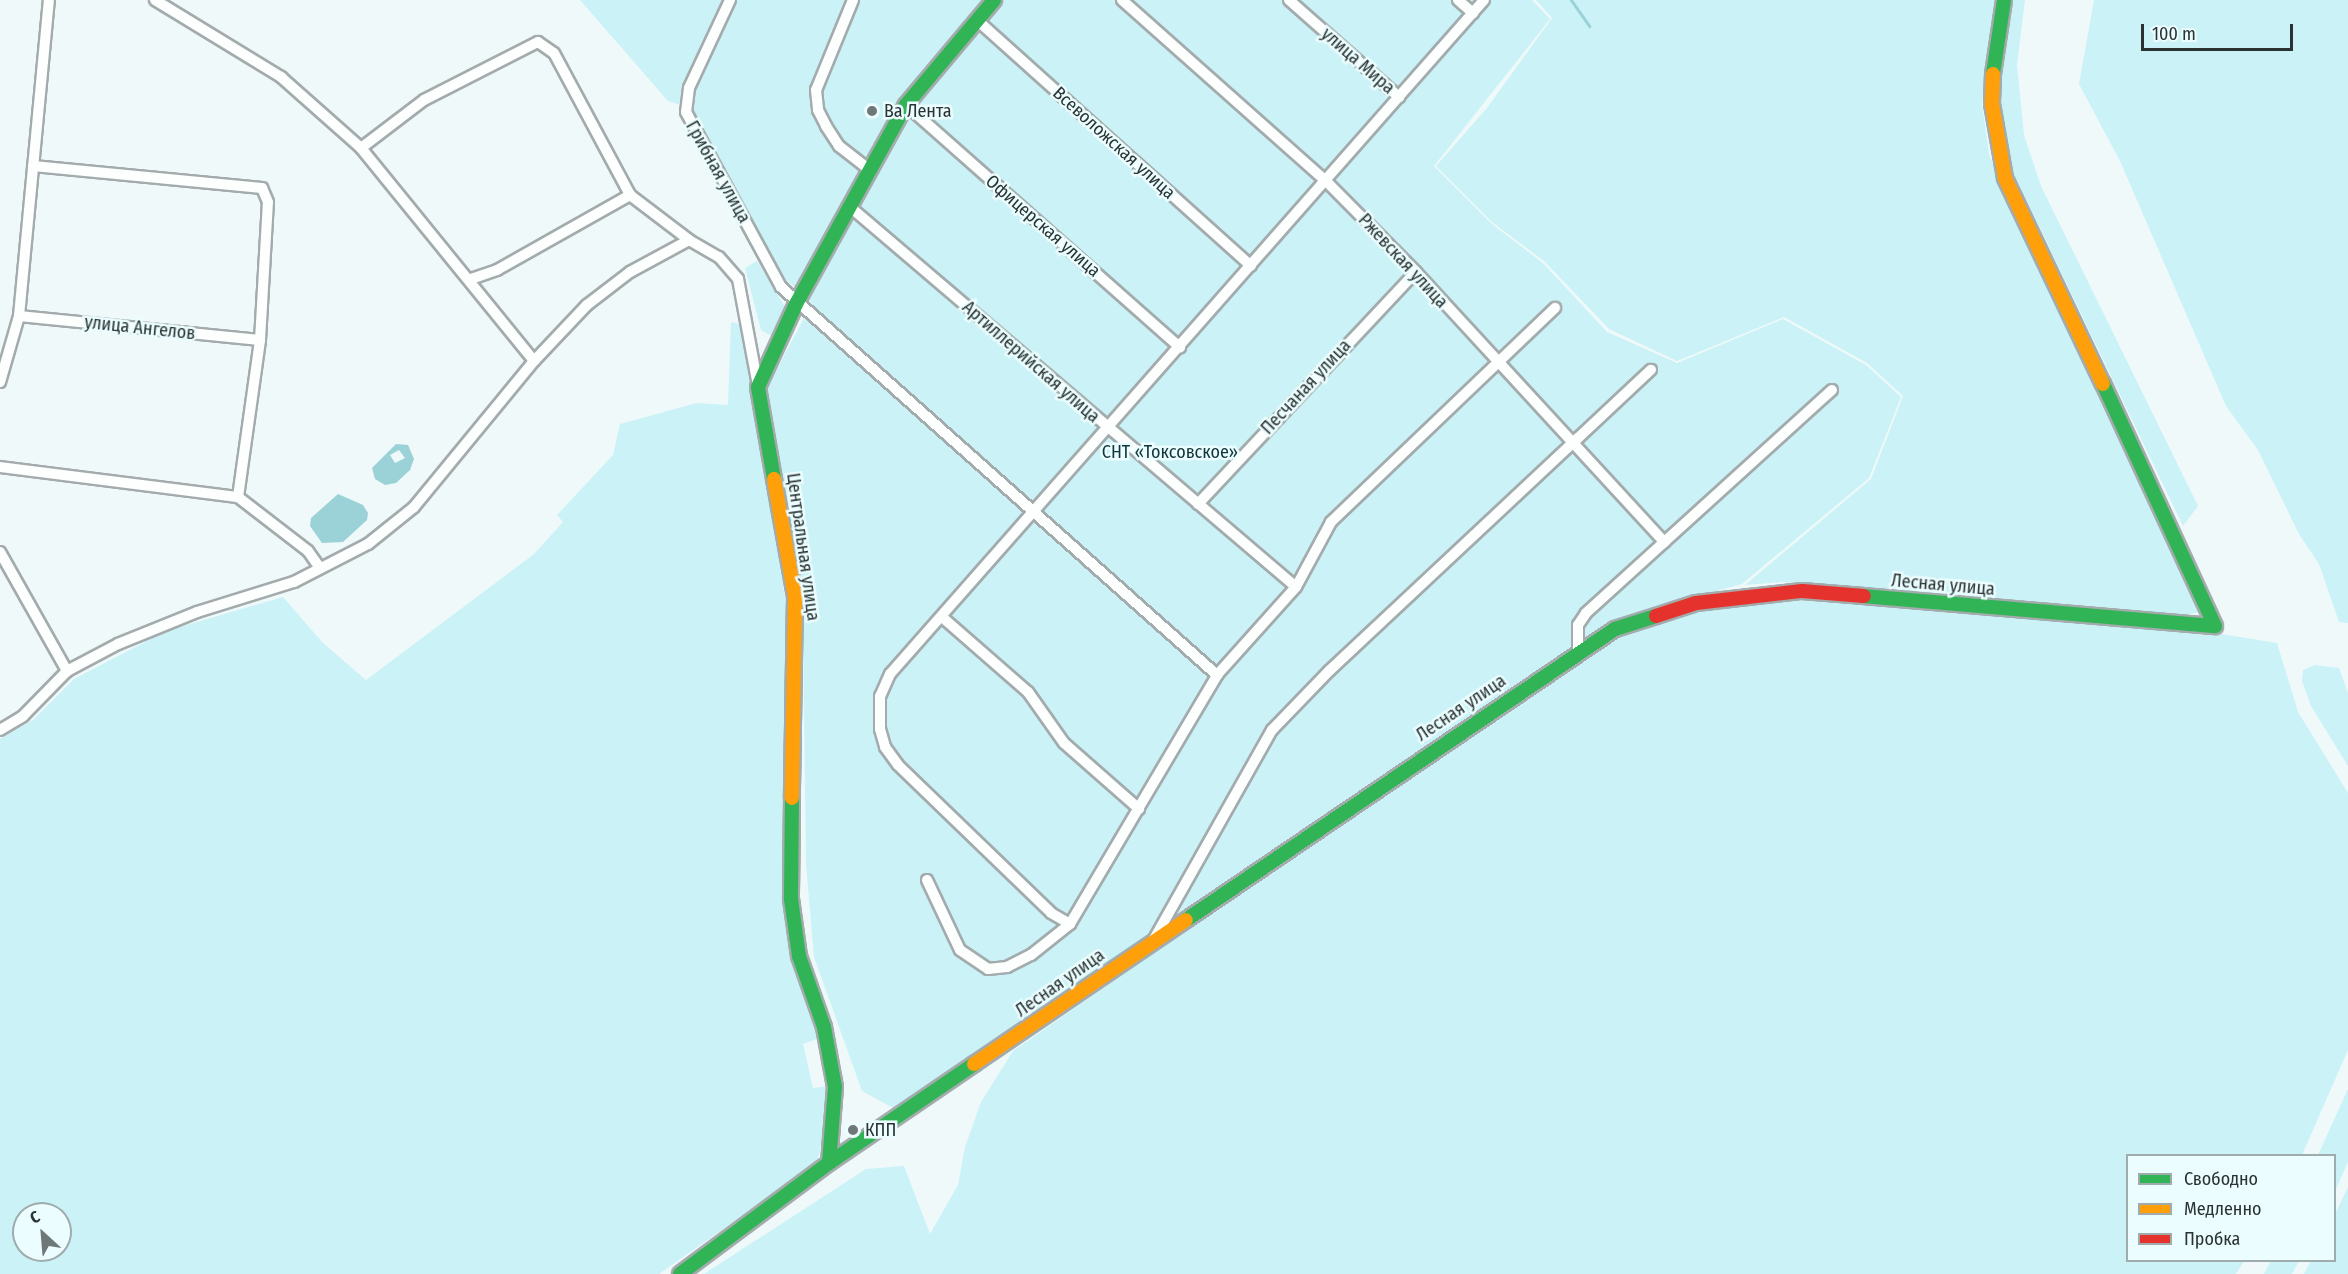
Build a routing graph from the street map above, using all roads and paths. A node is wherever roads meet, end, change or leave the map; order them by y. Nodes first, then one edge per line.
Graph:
1 (50, 0) edge
2 (155, 0) edge
3 (730, 0) edge
4 (853, 0) edge
5 (994, 0) edge
6 (1122, 0) edge
7 (1289, 0) edge
8 (1458, 0) edge
9 (1484, 0) edge
10 (2004, 0) edge
11 (1473, 13) junction
12 (977, 20) junction
13 (1399, 97) junction
14 (906, 105) junction
15 (361, 148) junction
16 (33, 166) junction
17 (868, 169) junction
18 (1326, 181) junction
19 (630, 195) junction
20 (849, 206) junction
21 (689, 240) junction
22 (1251, 266) junction
23 (1416, 272) junction
24 (471, 279) junction
25 (796, 304) junction
26 (1555, 308) dead end
27 (19, 316) junction
28 (261, 340) junction
29 (1180, 347) junction
30 (534, 361) junction
31 (1497, 362) junction
32 (1651, 370) dead end
33 (0, 382) edge
34 (758, 387) junction
35 (1832, 390) dead end
36 (1108, 428) junction
37 (1573, 443) junction
38 (0, 467) edge
39 (238, 497) junction
40 (1198, 504) junction
41 (1033, 513) junction
42 (1664, 542) junction
43 (0, 552) edge
44 (320, 568) junction
45 (1296, 587) junction
46 (942, 617) junction
47 (1578, 650) junction
48 (67, 671) junction
49 (1217, 675) junction
50 (0, 730) edge
51 (1138, 809) junction
52 (927, 879) dead end
53 (1070, 924) junction
54 (1153, 940) junction
55 (829, 1163) junction
56 (680, 1274) edge

1 - 16 street
2 - 15 street
3 - 25 street, Грибная улица
4 - 17 street
5 - 12 street
6 - 18 street, Ржевская улица
7 - 13 street, улица Мира
8 - 11 street
9 - 11 street
10 - 47 street, Лесная улица
11 - 13 street
12 - 14 street
12 - 22 street, Всеволожская улица
13 - 18 street
14 - 17 street
14 - 29 street, Офицерская улица
15 - 19 street
15 - 24 street
16 - 27 street
16 - 28 street
17 - 20 street
18 - 22 street
18 - 23 street, Ржевская улица
19 - 21 street
19 - 24 street
20 - 25 street
20 - 36 street, Артиллерийская улица
21 - 30 street
21 - 34 street
22 - 29 street
23 - 31 street, Ржевская улица
23 - 40 street, Песчаная улица
24 - 30 street
25 - 34 street
25 - 41 street, Грибная улица
26 - 31 street
27 - 28 street, улица Ангелов
27 - 33 street
28 - 39 street
29 - 36 street
30 - 44 street
31 - 37 street, Ржевская улица
31 - 45 street
32 - 37 street
34 - 55 street, Центральная улица
35 - 42 street
36 - 40 street, Артиллерийская улица
36 - 41 street
37 - 42 street, Ржевская улица
37 - 54 street
38 - 39 street
39 - 44 street
40 - 45 street, Артиллерийская улица
41 - 46 street
41 - 49 street, Грибная улица
42 - 47 street
43 - 48 street
44 - 48 street
45 - 49 street
46 - 51 street
46 - 53 street
47 - 54 street, Лесная улица
48 - 50 street
49 - 51 street
51 - 53 street
52 - 53 street
54 - 55 street, Лесная улица
55 - 56 street, Лесная улица

